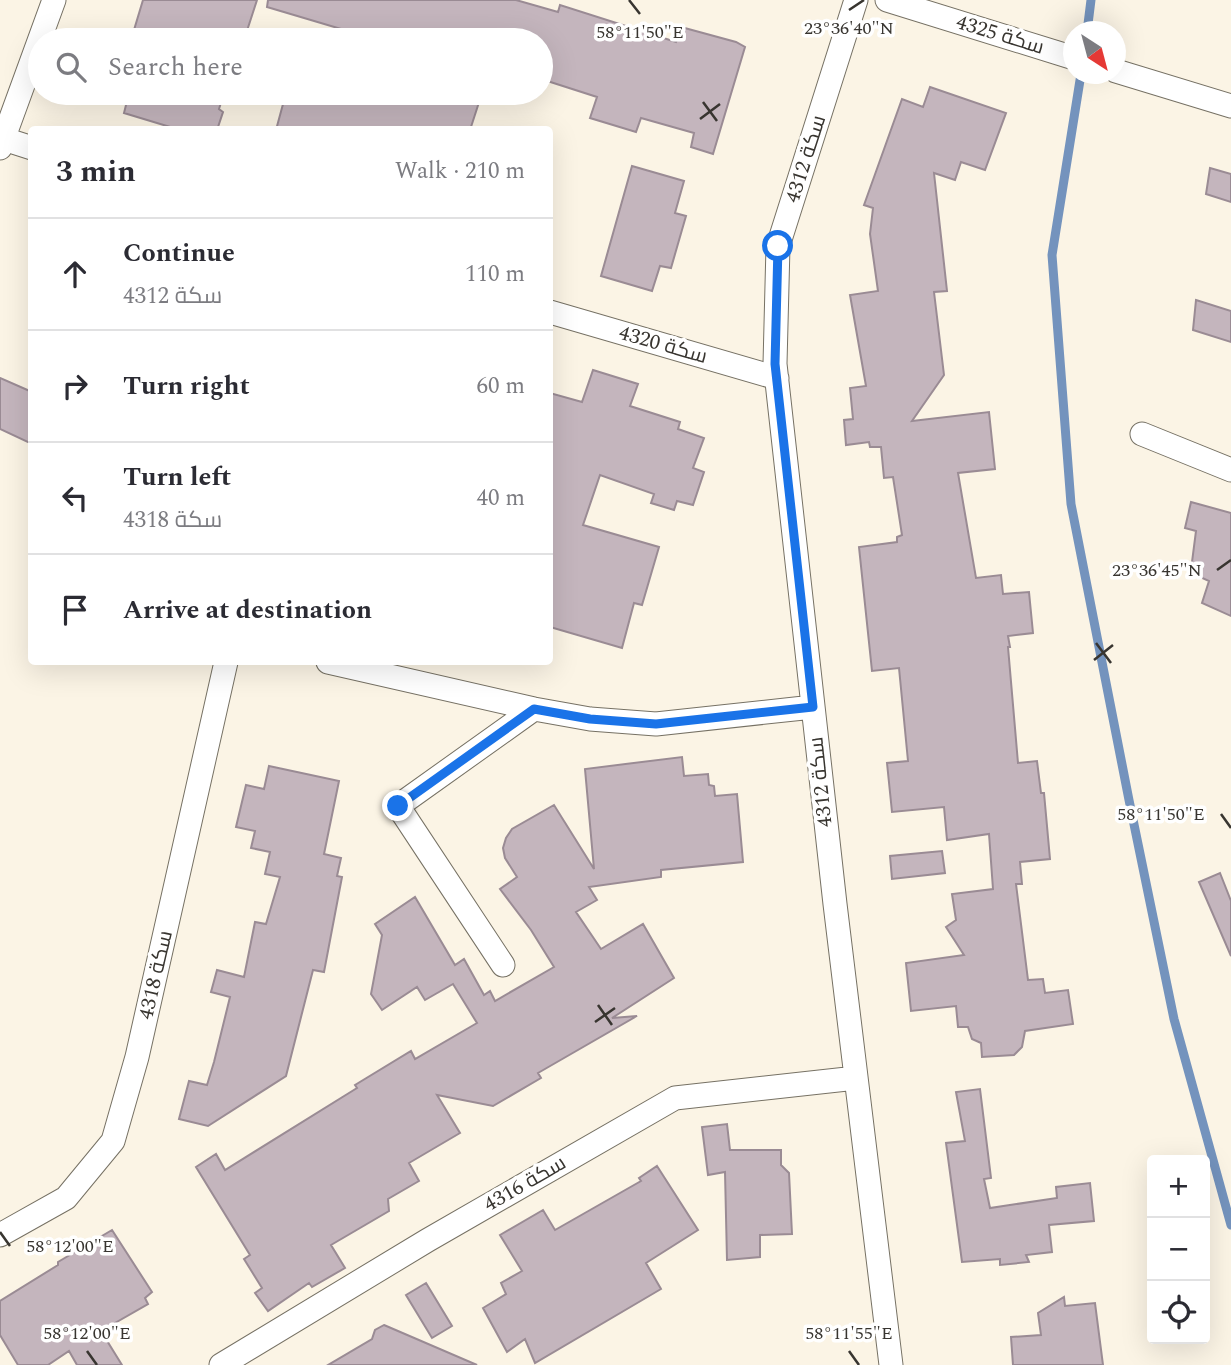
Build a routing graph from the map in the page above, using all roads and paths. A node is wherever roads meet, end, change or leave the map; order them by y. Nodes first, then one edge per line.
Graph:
1 (54, 0) edge
2 (856, 0) edge
3 (887, 0) edge
4 (44, 28) edge
5 (1063, 55) edge
6 (28, 72) edge
7 (1126, 74) edge
8 (1231, 106) edge
9 (2, 144) edge
10 (28, 147) edge
11 (553, 313) edge
12 (777, 378) junction
13 (1142, 434) dead end
14 (1231, 470) edge
15 (225, 665) edge
16 (341, 665) edge
17 (813, 707) junction
18 (534, 709) junction
19 (503, 965) dead end
20 (856, 1078) junction
21 (0, 1235) edge
22 (221, 1365) edge
23 (891, 1365) edge

1 - 4 street
2 - 12 street, سكة 4312
3 - 5 street, سكة 4325
6 - 9 street
7 - 8 street
9 - 10 street
11 - 12 street, سكة 4320
12 - 17 street, سكة 4312
13 - 14 street
15 - 21 street, سكة 4318
16 - 18 street
17 - 18 street
17 - 20 street, سكة 4312
18 - 19 street
20 - 22 street, سكة 4316
20 - 23 street, سكة 4312

